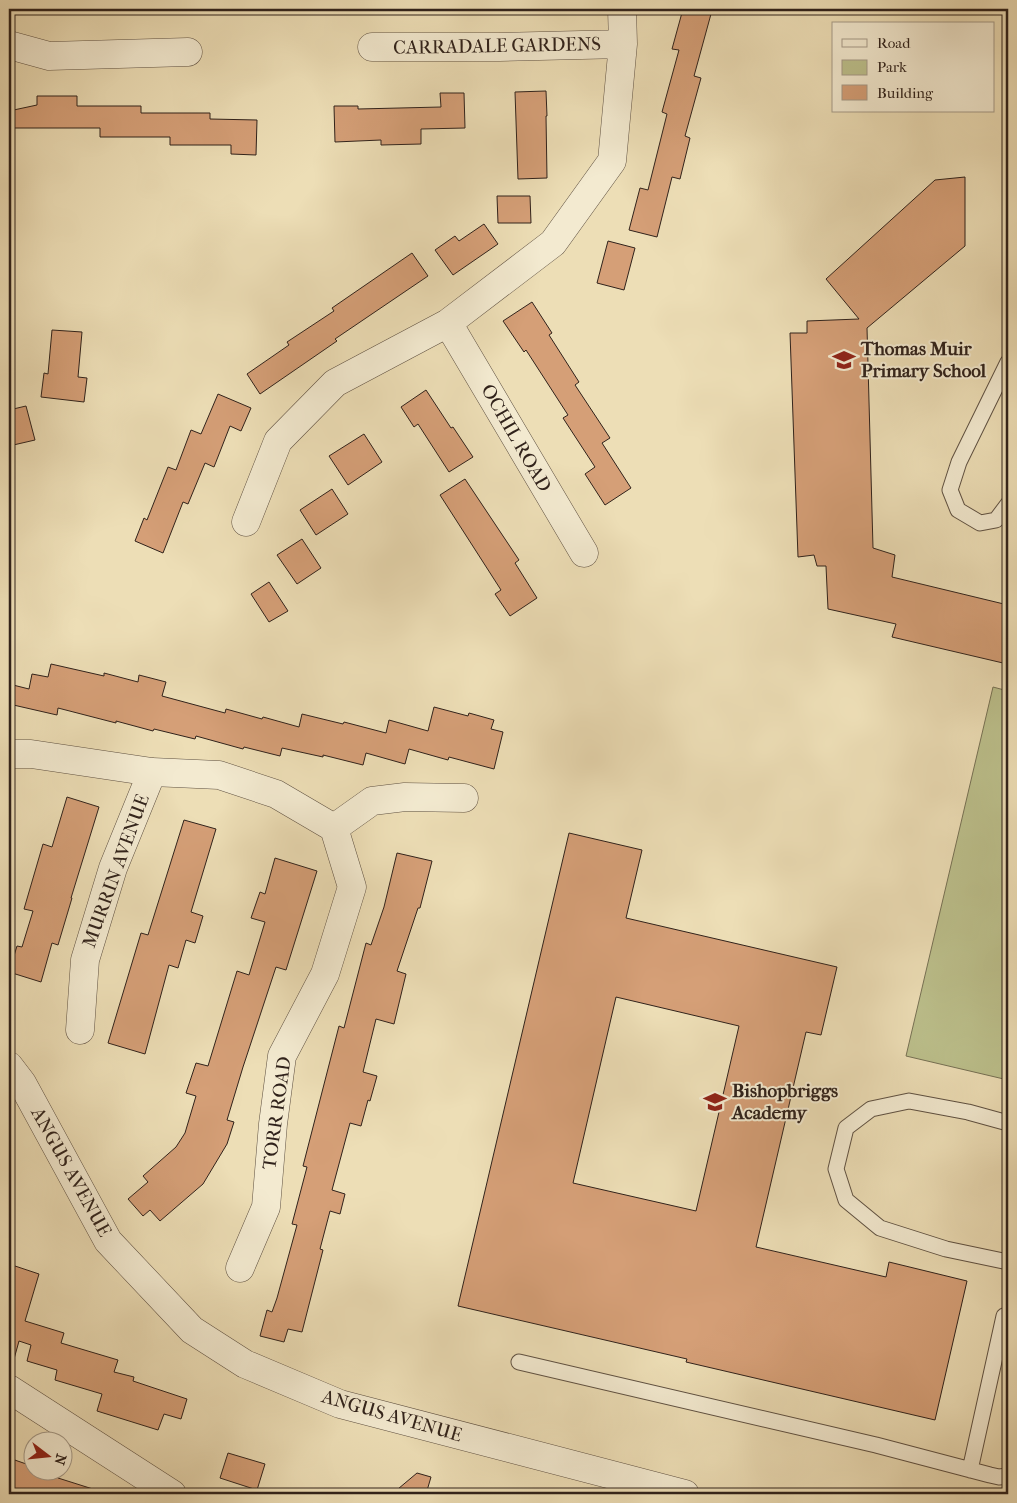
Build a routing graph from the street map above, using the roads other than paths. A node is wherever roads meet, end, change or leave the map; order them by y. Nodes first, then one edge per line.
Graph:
1 (622, 9) edge
2 (622, 44) junction
3 (9, 45) edge
4 (372, 47) dead end
5 (188, 52) dead end
6 (448, 323) junction
7 (1008, 362) edge
8 (1008, 504) edge
9 (246, 522) dead end
10 (584, 553) dead end
11 (9, 754) edge
12 (152, 772) junction
13 (464, 798) dead end
14 (334, 828) junction
15 (80, 1030) dead end
16 (13, 1080) edge
17 (1008, 1123) edge
18 (1008, 1262) edge
19 (240, 1268) dead end
20 (1004, 1316) dead end
21 (519, 1362) dead end
22 (9, 1389) edge
23 (970, 1470) junction
24 (1008, 1476) edge
25 (166, 1493) edge
26 (685, 1494) edge

1 - 2 street
2 - 4 street, CARRADALE GARDENS
2 - 6 street
3 - 5 street
6 - 9 street
6 - 10 street, OCHIL ROAD
7 - 8 lane
11 - 12 street
12 - 14 street
12 - 15 street, MURRIN AVENUE
13 - 14 street
14 - 19 street, TORR ROAD
16 - 26 street, ANGUS AVENUE
17 - 18 lane
20 - 23 lane
21 - 23 lane
22 - 25 street
23 - 24 lane

